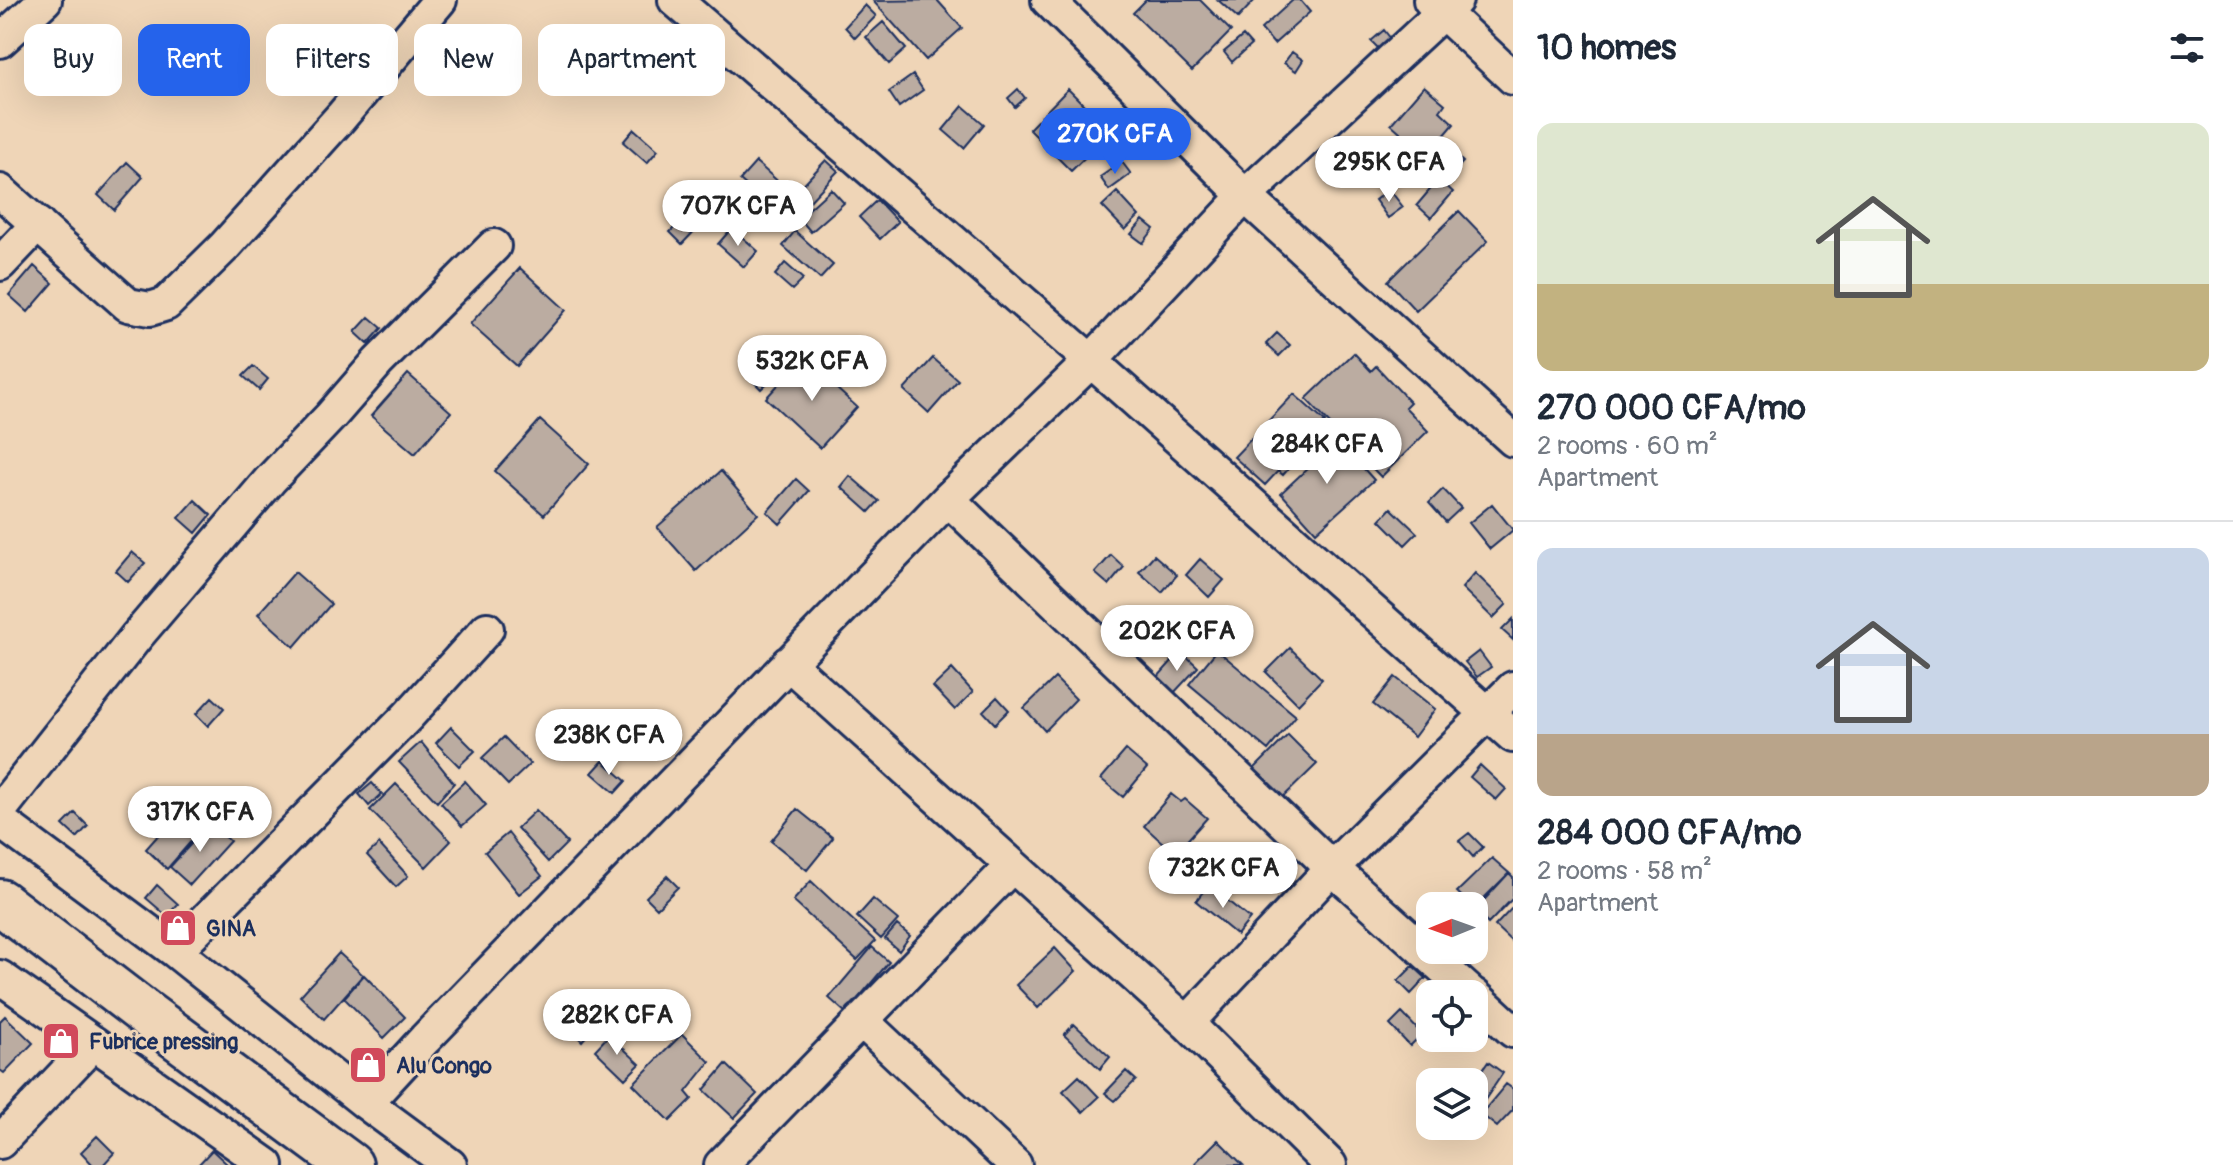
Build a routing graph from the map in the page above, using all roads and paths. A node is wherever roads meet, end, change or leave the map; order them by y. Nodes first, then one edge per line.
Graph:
1 (45, 0) edge
2 (440, 0) edge
3 (675, 0) edge
4 (1048, 0) edge
5 (1443, 4) edge
6 (0, 41) edge
7 (1513, 78) edge
8 (0, 191) edge
9 (1245, 196) junction
10 (38, 224) junction
11 (494, 246) dead end
12 (0, 264) edge
13 (1091, 361) junction
14 (1513, 440) edge
15 (948, 499) junction
16 (487, 629) dead end
17 (788, 663) junction
18 (1513, 688) edge
19 (1488, 713) junction
20 (1513, 736) edge
21 (0, 810) edge
22 (0, 821) edge
23 (1012, 866) junction
24 (1332, 868) junction
25 (0, 902) edge
26 (175, 951) junction
27 (0, 977) edge
28 (1456, 980) edge
29 (1488, 1008) edge
30 (861, 1020) junction
31 (1187, 1023) junction
32 (1513, 1031) edge
33 (93, 1044) junction
34 (366, 1103) junction
35 (0, 1142) edge
36 (267, 1165) edge
37 (350, 1165) edge
38 (450, 1165) edge
39 (721, 1165) edge
40 (1015, 1165) edge
41 (1330, 1165) edge

1 - 6 street
2 - 10 street
3 - 13 street
4 - 9 street
5 - 7 street
5 - 9 street
8 - 10 street
9 - 13 street
9 - 14 street
10 - 12 street
11 - 21 street
13 - 15 street
13 - 19 street
15 - 17 street
15 - 24 street
16 - 26 street
17 - 23 street
17 - 34 street
18 - 19 street
19 - 20 street
19 - 24 street
22 - 26 street
23 - 30 street
23 - 31 street
24 - 28 street
24 - 31 street
25 - 37 highway
26 - 34 street
27 - 33 street
29 - 32 street
30 - 39 street
30 - 40 street
31 - 41 street
33 - 35 street
33 - 36 street
34 - 38 street

